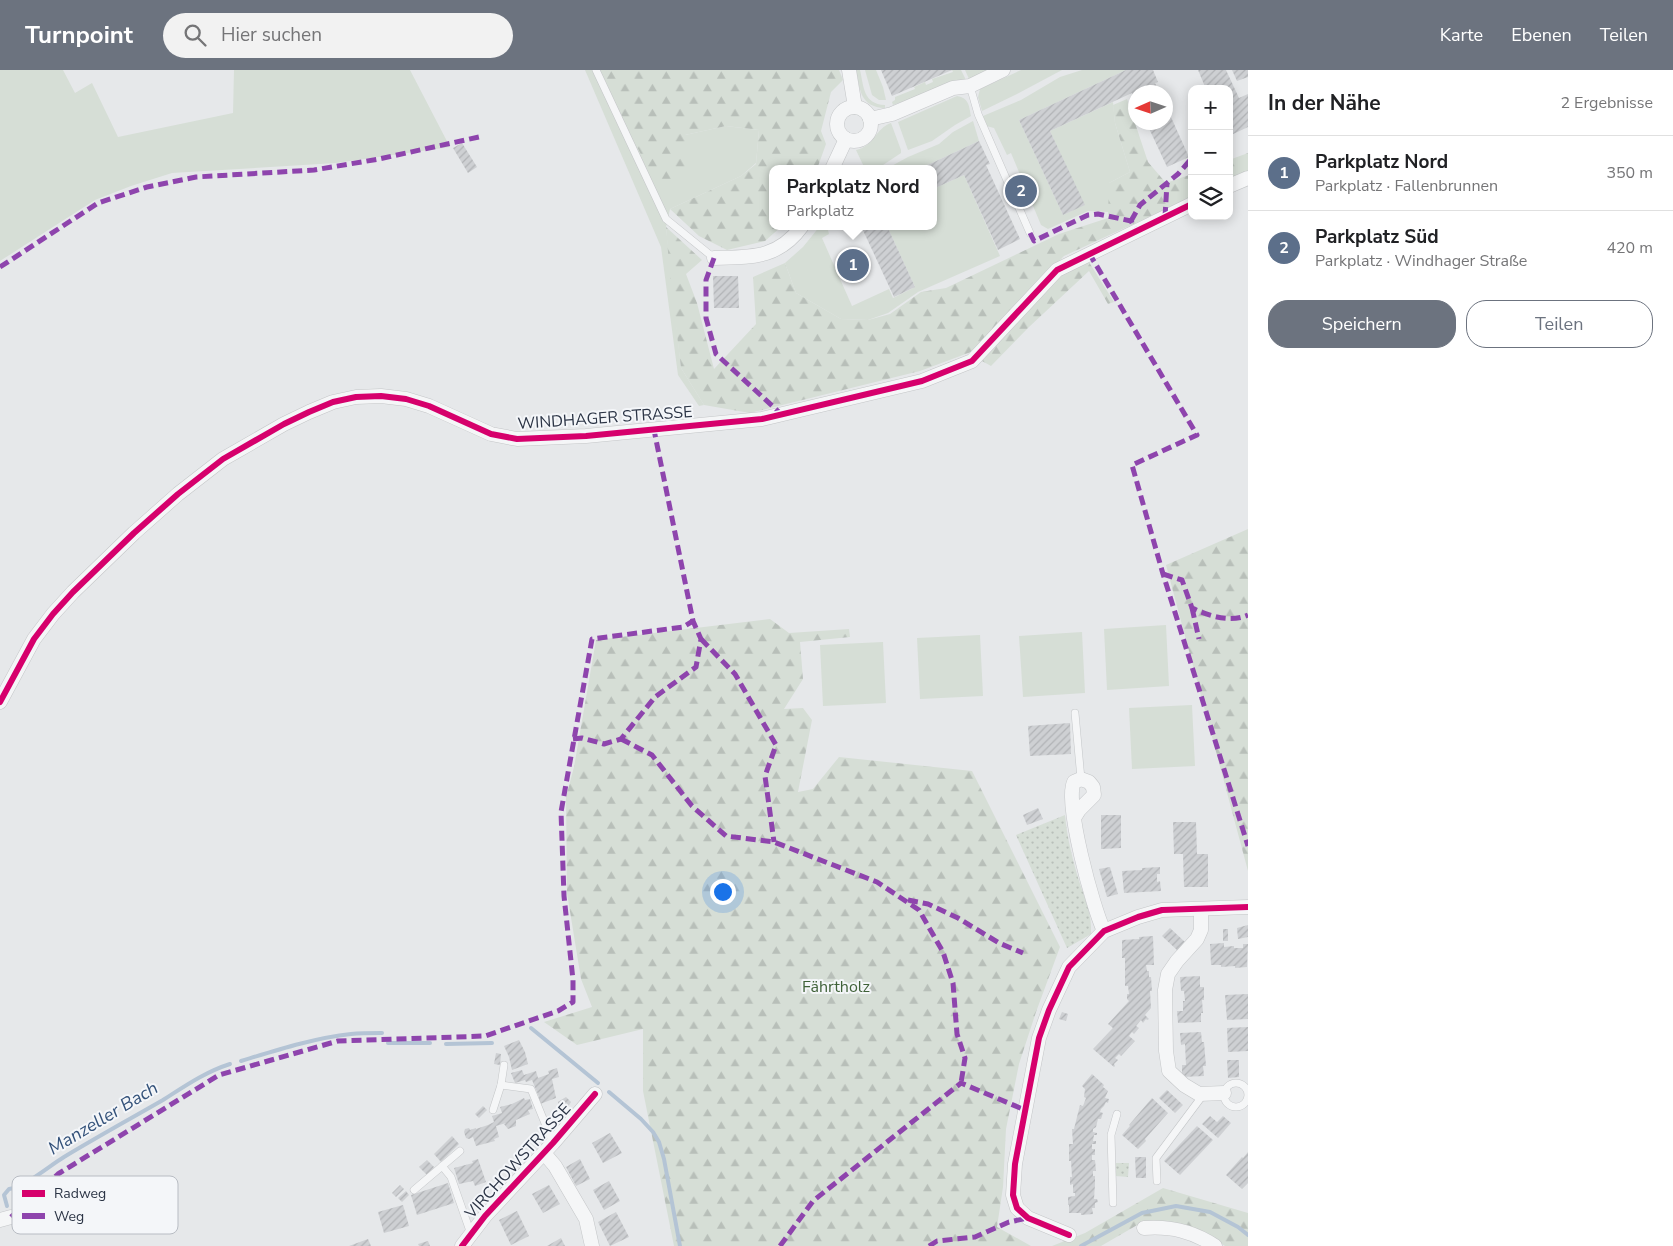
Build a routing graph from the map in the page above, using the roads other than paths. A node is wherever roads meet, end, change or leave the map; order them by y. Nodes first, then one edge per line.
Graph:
1 (596, 70) edge
2 (849, 70) edge
3 (1003, 70) edge
4 (970, 86) junction
5 (855, 107) junction
6 (870, 119) junction
7 (846, 139) junction
8 (834, 165) edge
9 (1248, 178) edge
10 (1233, 184) edge
11 (1188, 206) edge
12 (799, 230) edge
13 (1030, 233) dead end
14 (714, 258) joint
15 (0, 702) edge
16 (1075, 713) dead end
17 (1081, 779) junction
18 (1074, 818) junction
19 (1248, 907) edge
20 (1201, 910) junction
21 (1104, 931) junction
22 (504, 1065) dead end
23 (501, 1085) junction
24 (1224, 1093) dead end
25 (594, 1094) dead end
26 (1204, 1094) junction
27 (494, 1110) dead end
28 (1118, 1114) dead end
29 (549, 1148) junction
30 (460, 1151) dead end
31 (442, 1166) junction
32 (1157, 1181) dead end
33 (414, 1190) dead end
34 (1113, 1203) dead end
35 (1144, 1228) dead end
36 (471, 1234) junction
37 (1070, 1235) dead end
38 (462, 1246) edge
39 (592, 1246) edge
40 (1215, 1246) edge

1 - 14 lane
2 - 5 street
3 - 4 street
4 - 6 street
4 - 13 lane
5 - 6 street
5 - 7 street
6 - 7 street
7 - 8 street
9 - 10 street
11 - 15 street, WINDHAGER STRASSE
12 - 14 street
16 - 17 lane
17 - 18 street
17 - 18 street
18 - 21 street
19 - 20 street
20 - 21 street
20 - 26 street
21 - 37 street
22 - 23 lane
23 - 27 lane
23 - 29 lane
24 - 26 street
25 - 29 street, VIRCHOWSTRASSE
26 - 32 lane
28 - 34 lane
29 - 36 street, VIRCHOWSTRASSE
29 - 39 street
30 - 31 lane
31 - 33 lane
31 - 36 lane
35 - 40 street
36 - 38 street, VIRCHOWSTRASSE

